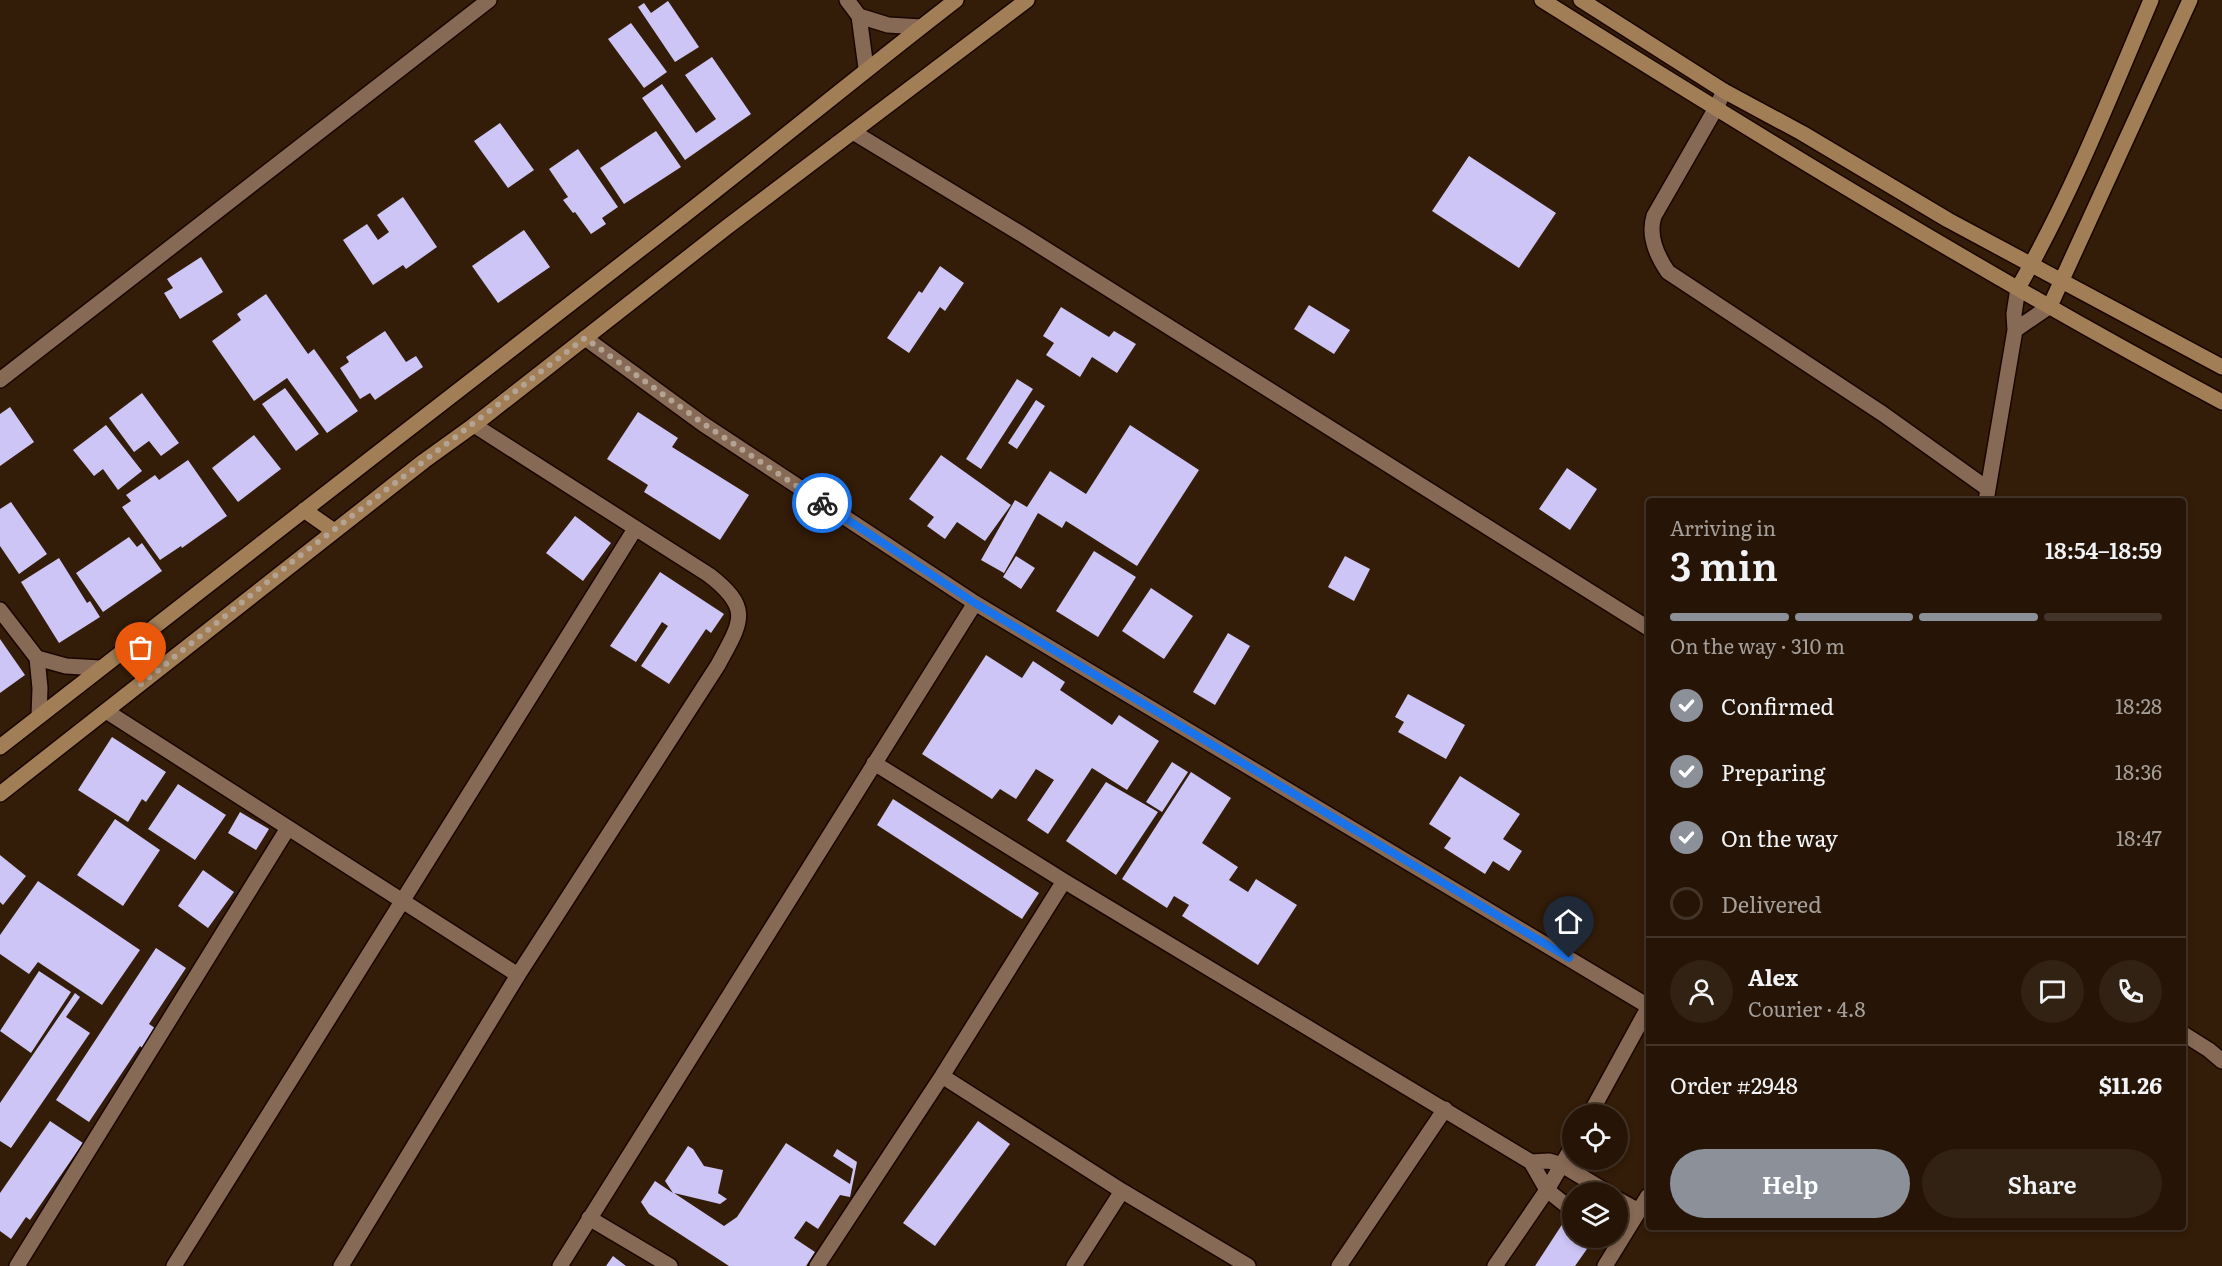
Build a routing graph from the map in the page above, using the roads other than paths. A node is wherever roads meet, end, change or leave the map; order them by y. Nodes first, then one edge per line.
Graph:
1 (489, 0) edge
2 (847, 0) edge
3 (956, 0) edge
4 (1028, 0) edge
5 (1542, 0) edge
6 (1581, 0) edge
7 (2151, 0) edge
8 (2190, 0) edge
9 (1562, 5) edge
10 (859, 16) junction
11 (921, 27) junction
12 (866, 68) junction
13 (1724, 91) junction
14 (1716, 108) junction
15 (853, 132) junction
16 (2031, 265) junction
17 (2062, 282) junction
18 (2018, 288) junction
19 (2050, 306) junction
20 (2015, 330) junction
21 (585, 338) junction
22 (2222, 367) edge
23 (1, 376) edge
24 (2222, 402) edge
25 (474, 425) junction
26 (1987, 495) edge
27 (304, 510) junction
28 (635, 529) junction
29 (334, 531) junction
30 (975, 603) junction
31 (0, 610) edge
32 (1646, 627) edge
33 (37, 658) junction
34 (100, 668) junction
35 (106, 711) junction
36 (39, 716) junction
37 (0, 747) edge
38 (874, 763) junction
39 (0, 794) edge
40 (288, 828) junction
41 (1064, 881) junction
42 (402, 899) junction
43 (518, 975) junction
44 (1646, 1006) edge
45 (1646, 1011) edge
46 (2186, 1036) edge
47 (2215, 1050) edge
48 (2222, 1061) edge
49 (942, 1076) junction
50 (1595, 1104) edge
51 (1445, 1109) junction
52 (1531, 1162) junction
53 (1562, 1165) joint
54 (1570, 1170) edge
55 (1590, 1182) edge
56 (1546, 1190) junction
57 (1122, 1191) junction
58 (1646, 1199) edge
59 (1562, 1202) edge
60 (1628, 1205) edge
61 (1639, 1211) junction
62 (589, 1218) junction
63 (1628, 1224) edge
64 (1611, 1248) edge
65 (17, 1266) edge
66 (174, 1266) edge
67 (341, 1266) edge
68 (560, 1266) edge
69 (670, 1266) edge
70 (817, 1266) edge
71 (1074, 1266) edge
72 (1248, 1266) edge
73 (1339, 1266) edge
74 (1495, 1266) edge
75 (1605, 1266) edge

1 - 23 street
2 - 10 street
3 - 11 street
4 - 15 street
5 - 9 street
6 - 13 street
7 - 16 street
8 - 17 street
9 - 14 street
10 - 11 street
10 - 12 street
11 - 12 street
12 - 27 street
13 - 14 street
13 - 16 street
14 - 18 street
14 - 26 street
15 - 21 street
15 - 32 street
16 - 17 street
16 - 18 street
17 - 19 street
17 - 22 street
18 - 19 street
18 - 20 street
19 - 20 street
19 - 24 street
20 - 26 street
21 - 25 street
21 - 30 street
25 - 28 street
25 - 29 street
27 - 29 street
27 - 34 street
28 - 42 street
28 - 43 street
29 - 35 street
30 - 38 street
30 - 44 street
31 - 33 street
33 - 34 street
33 - 36 street
34 - 36 street
35 - 39 street
35 - 40 street
36 - 37 street
38 - 41 street
38 - 62 street
40 - 42 street
40 - 65 street
41 - 49 street
41 - 51 street
42 - 43 street
42 - 66 street
43 - 67 street
45 - 50 street
46 - 47 street
47 - 48 street
49 - 57 street
49 - 70 street
51 - 52 street
51 - 73 street
52 - 53 street
52 - 56 street
53 - 56 street
54 - 55 street
56 - 59 street
56 - 74 street
57 - 71 street
57 - 72 street
58 - 61 street
60 - 61 street
61 - 63 street
62 - 68 street
62 - 69 street
64 - 75 street

